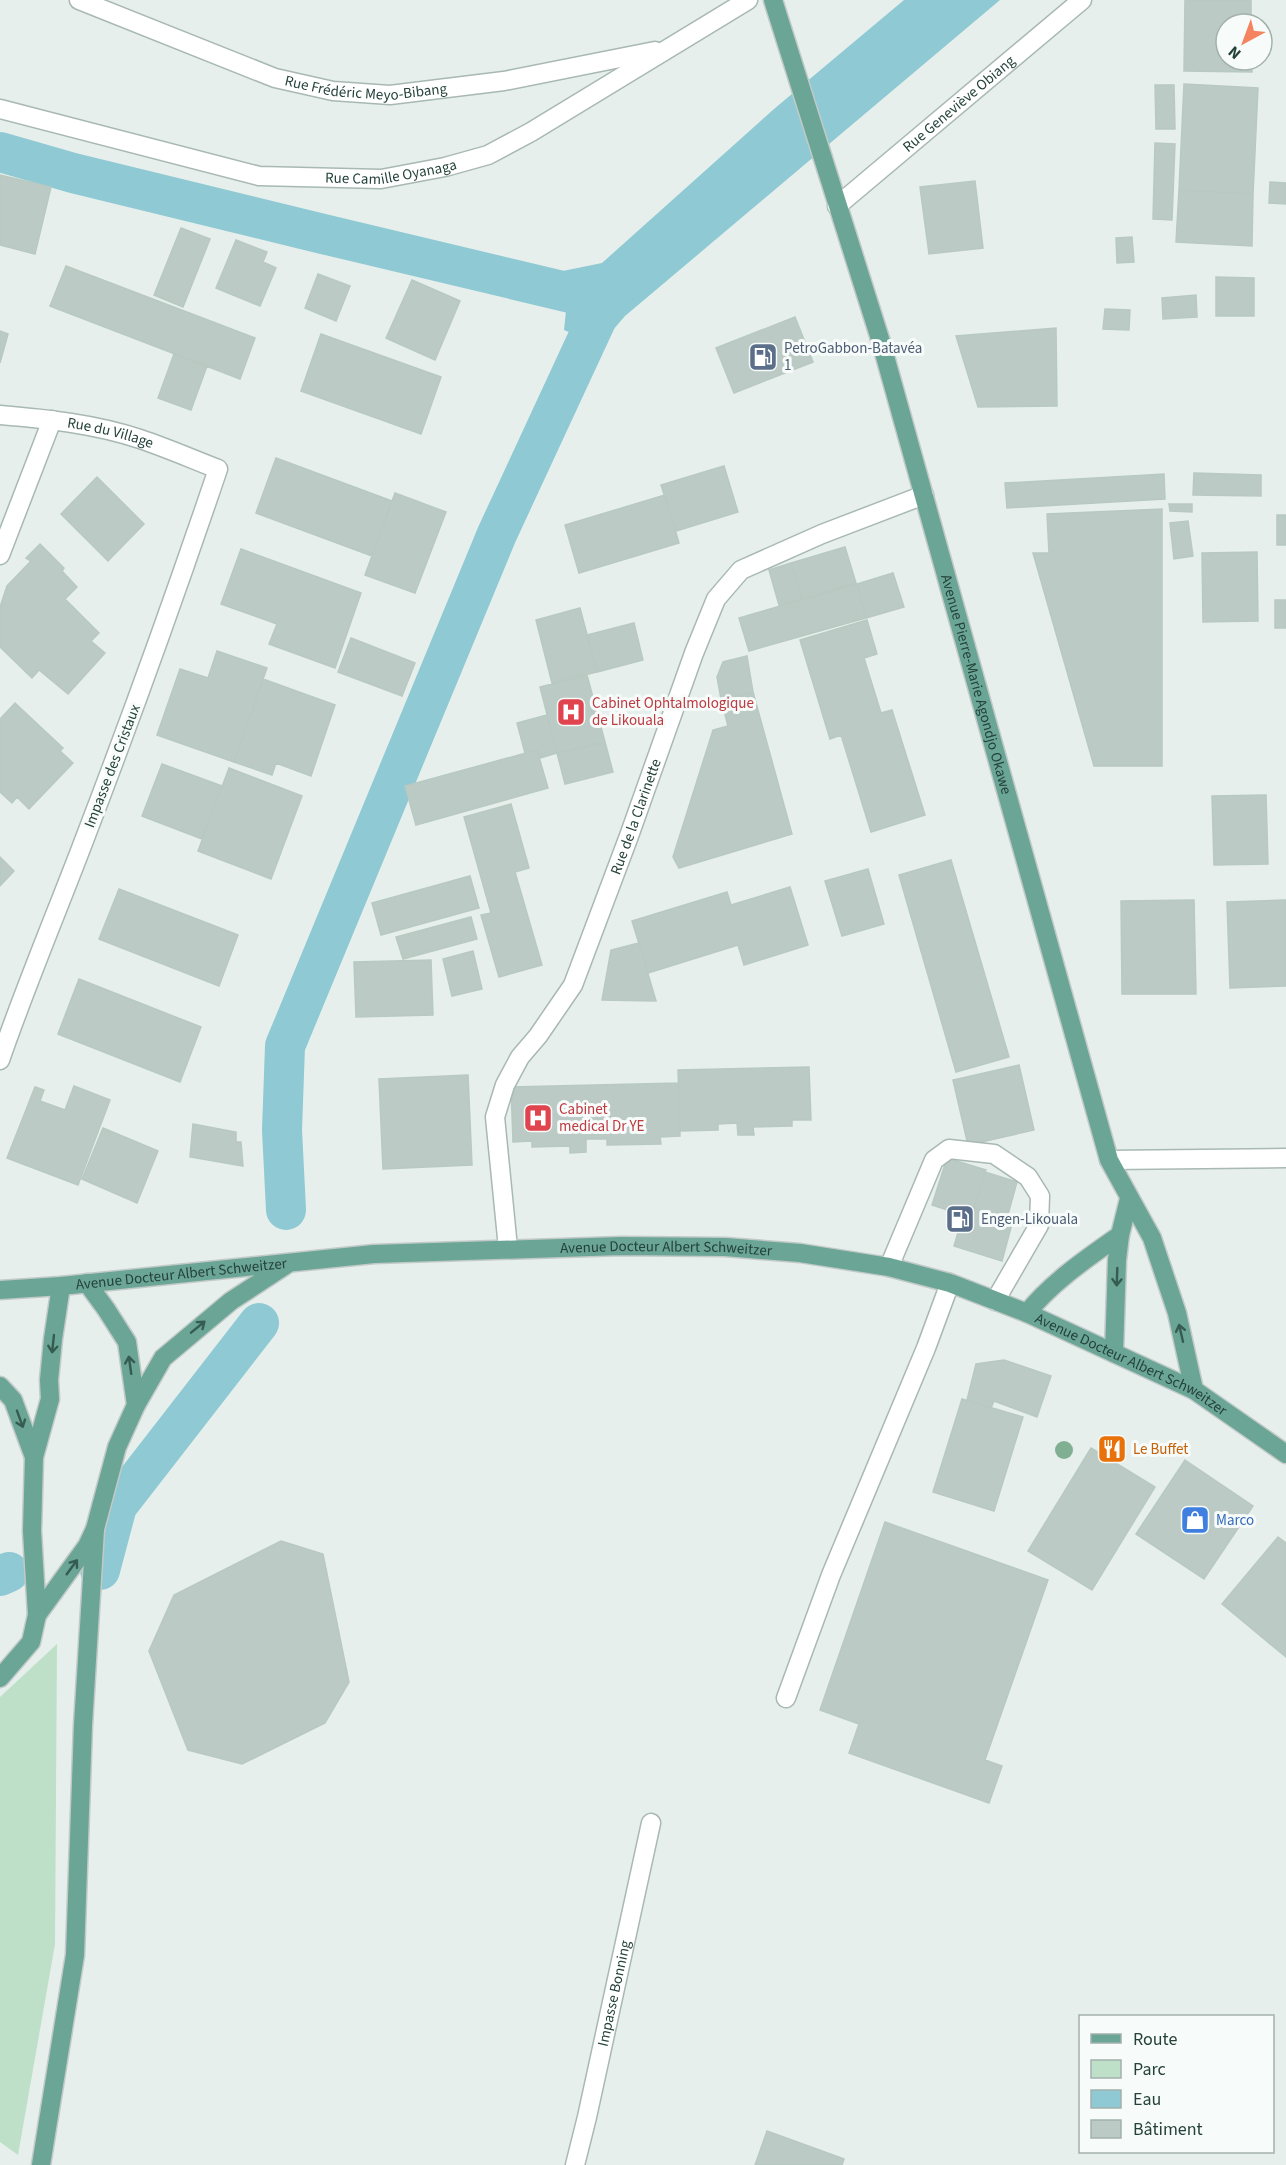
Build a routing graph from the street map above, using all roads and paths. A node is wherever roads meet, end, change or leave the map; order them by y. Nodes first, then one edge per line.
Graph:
1 (79, 0) edge
2 (748, 0) edge
3 (773, 0) edge
4 (1082, 0) edge
5 (665, 49) junction
6 (0, 109) edge
7 (837, 206) junction
8 (0, 415) edge
9 (52, 420) junction
10 (218, 469) joint
11 (924, 495) junction
12 (0, 555) edge
13 (0, 1060) edge
14 (1286, 1158) edge
15 (1109, 1160) junction
16 (1129, 1199) junction
17 (1120, 1235) junction
18 (508, 1248) junction
19 (288, 1264) junction
20 (889, 1267) junction
21 (87, 1283) junction
22 (950, 1283) junction
23 (61, 1286) junction
24 (0, 1290) edge
25 (995, 1301) junction
26 (1028, 1313) junction
27 (1114, 1353) junction
28 (0, 1386) edge
29 (1194, 1390) junction
30 (136, 1405) junction
31 (1286, 1454) edge
32 (34, 1457) junction
33 (95, 1529) junction
34 (37, 1615) junction
35 (0, 1678) edge
36 (786, 1698) dead end
37 (651, 1823) dead end
38 (41, 2165) edge
39 (575, 2165) edge

1 - 5 street, Rue Frédéric Meyo-Bibang
2 - 5 street, Rue Camille Oyanaga
3 - 7 main road, Avenue Pierre-Marie Agondjo Okawe
4 - 7 street, Rue Geneviève Obiang
5 - 6 street, Rue Camille Oyanaga
7 - 11 main road, Avenue Pierre-Marie Agondjo Okawe
8 - 9 street, Rue du Village
9 - 10 street, Rue du Village
9 - 12 street
10 - 13 street, Impasse des Cristaux
11 - 15 main road, Avenue Pierre-Marie Agondjo Okawe
11 - 18 street, Rue de la Clarinette
14 - 15 street
15 - 16 main road, Avenue Pierre-Marie Agondjo Okawe
16 - 17 main road
29 -> 16 main road, Avenue Pierre-Marie Agondjo Okawe
17 - 26 main road
17 -> 27 main road
18 - 19 main road, Avenue Docteur Albert Schweitzer
18 - 20 main road, Avenue Docteur Albert Schweitzer
19 - 21 main road, Avenue Docteur Albert Schweitzer
30 -> 19 main road
20 - 22 main road, Avenue Docteur Albert Schweitzer
20 - 25 street
21 - 23 main road, Avenue Docteur Albert Schweitzer
30 -> 21 main road
22 - 25 main road, Avenue Docteur Albert Schweitzer
22 - 36 street
23 - 24 main road, Avenue Docteur Albert Schweitzer
23 -> 32 main road
25 - 26 main road, Avenue Docteur Albert Schweitzer
26 - 27 main road, Avenue Docteur Albert Schweitzer
27 - 29 main road, Avenue Docteur Albert Schweitzer
28 -> 32 main road
29 - 31 main road, Avenue Docteur Albert Schweitzer
30 - 33 main road
32 - 34 main road
34 -> 33 main road
33 - 38 main road
34 - 35 main road
37 - 39 street, Impasse Bonning

